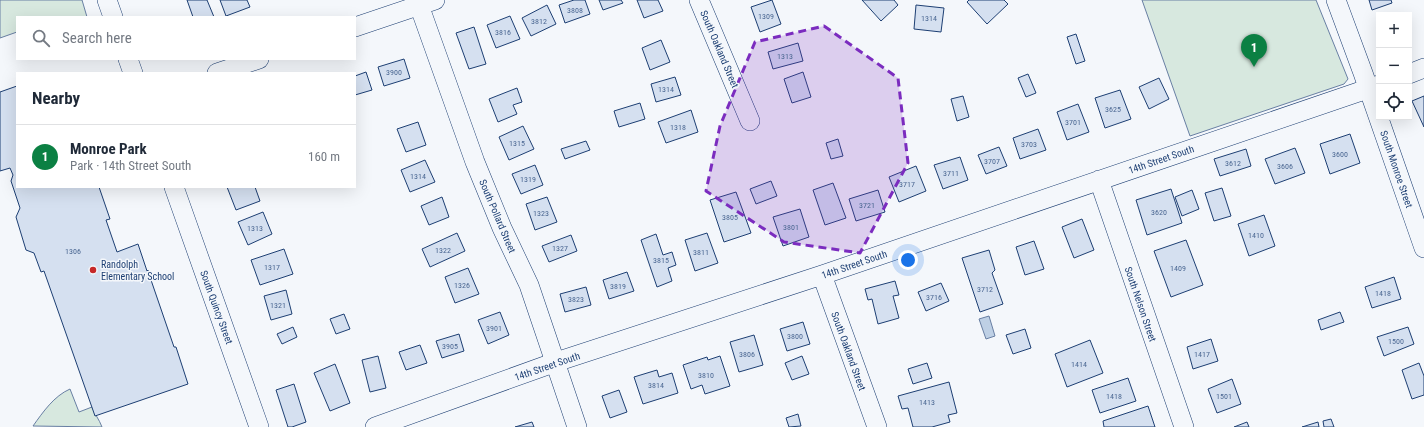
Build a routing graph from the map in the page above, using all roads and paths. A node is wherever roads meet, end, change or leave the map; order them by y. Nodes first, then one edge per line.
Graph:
1 (107, 0) edge
2 (699, 0) edge
3 (1336, 0) edge
4 (427, 3) edge
5 (113, 16) edge
6 (356, 27) edge
7 (128, 60) edge
8 (256, 60) edge
9 (1424, 68) edge
10 (133, 72) edge
11 (220, 72) edge
12 (1412, 73) edge
13 (1374, 87) edge
14 (750, 121) dead end
15 (1099, 180) junction
16 (174, 188) edge
17 (1424, 248) edge
18 (822, 275) junction
19 (556, 362) junction
20 (259, 427) edge
21 (375, 427) edge
22 (577, 427) edge
23 (877, 427) edge
24 (1184, 427) edge

1 - 5 street
2 - 14 street, South Oakland Street
3 - 13 street, South Monroe Street
4 - 6 street
4 - 19 street, South Pollard Street
7 - 10 street
8 - 11 street
9 - 12 street
13 - 15 street, 14th Street South
13 - 17 street, South Monroe Street
15 - 18 street, 14th Street South
15 - 24 street, South Nelson Street
16 - 20 street, South Quincy Street
18 - 19 street, 14th Street South
18 - 23 street, South Oakland Street
19 - 21 street, 14th Street South
19 - 22 street, South Pollard Street

